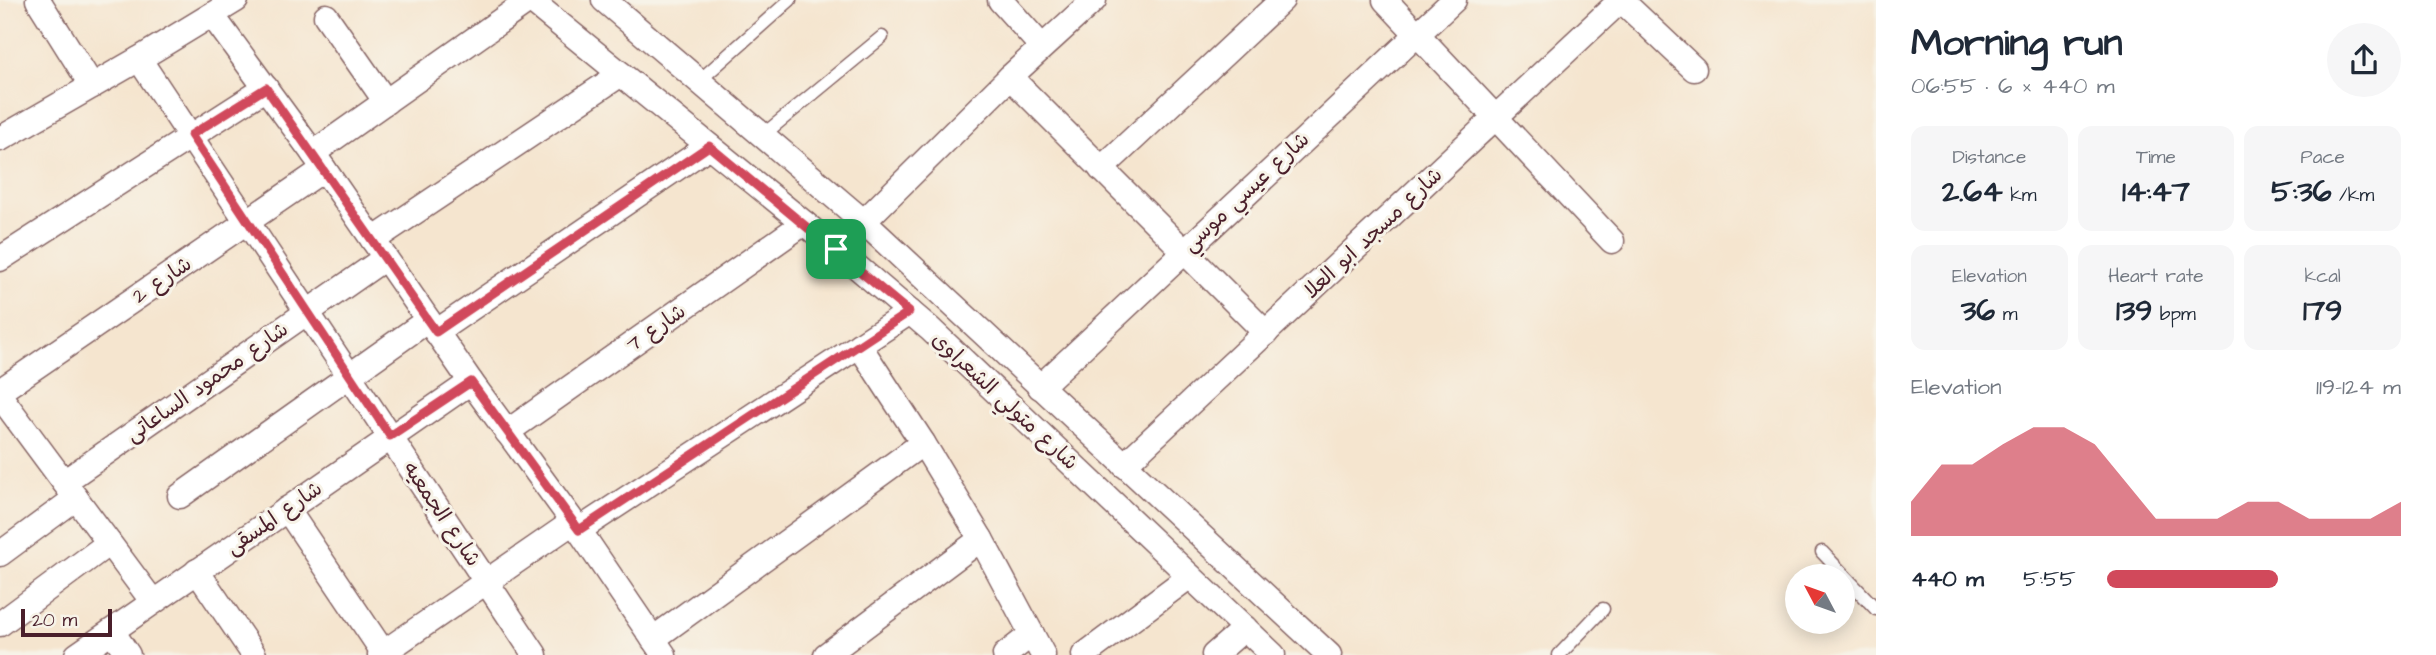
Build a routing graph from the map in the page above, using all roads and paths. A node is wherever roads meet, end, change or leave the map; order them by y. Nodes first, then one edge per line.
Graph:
1 (37, 0) edge
2 (236, 0) edge
3 (530, 0) edge
4 (1000, 0) edge
5 (1094, 0) edge
6 (1282, 0) edge
7 (1385, 0) edge
8 (1454, 0) edge
9 (1621, 0) edge
10 (607, 1) edge
11 (787, 1) edge
12 (212, 15) junction
13 (326, 16) dead end
14 (1417, 34) junction
15 (882, 37) dead end
16 (1042, 47) junction
17 (139, 59) junction
18 (1695, 69) dead end
19 (621, 74) junction
20 (1010, 77) junction
21 (699, 81) junction
22 (92, 86) junction
23 (266, 88) junction
24 (386, 102) junction
25 (1496, 117) junction
26 (191, 135) junction
27 (763, 135) junction
28 (0, 139) edge
29 (709, 146) junction
30 (318, 161) junction
31 (1101, 169) junction
32 (247, 221) junction
33 (864, 222) junction
34 (804, 223) junction
35 (1612, 241) dead end
36 (379, 249) junction
37 (836, 249) junction
38 (1183, 251) junction
39 (0, 258) edge
40 (307, 312) junction
41 (909, 312) junction
42 (432, 326) junction
43 (1266, 333) junction
44 (859, 345) junction
45 (350, 376) junction
46 (471, 382) junction
47 (1040, 387) junction
48 (0, 393) edge
49 (9, 427) edge
50 (507, 432) junction
51 (390, 436) junction
52 (923, 443) junction
53 (1124, 465) junction
54 (70, 490) junction
55 (180, 496) dead end
56 (287, 509) junction
57 (576, 526) junction
58 (981, 539) junction
59 (109, 543) junction
60 (1822, 552) dead end
61 (0, 554) edge
62 (197, 571) junction
63 (1190, 576) junction
64 (486, 580) junction
65 (153, 602) junction
66 (1603, 609) dead end
67 (1876, 609) edge
68 (0, 624) edge
69 (1245, 628) junction
70 (112, 631) junction
71 (1038, 645) edge
72 (658, 647) edge
73 (383, 654) edge
74 (77, 655) edge
75 (128, 655) edge
76 (254, 655) edge
77 (536, 655) edge
78 (826, 655) edge
79 (1005, 655) edge
80 (1084, 655) edge
81 (1214, 655) edge
82 (1273, 655) edge
83 (1329, 655) edge
84 (1559, 655) edge

1 - 22 street
2 - 12 street
3 - 19 street, شارع متولي الشعراوى
3 - 24 street, شارع 2
4 - 16 street
5 - 16 street
6 - 31 street
7 - 14 street
8 - 14 street, شارع عيسي موسي
9 - 18 street
9 - 25 street, شارع مسجد ابو العلا
10 - 21 street, شارع متولي الشعراوى
11 - 21 lane
12 - 17 street
12 - 23 street
13 - 24 street
14 - 25 street
14 - 38 street, شارع عيسي موسي
15 - 27 lane
16 - 20 street
17 - 22 street
17 - 26 street, شارع الجمعيه
19 - 29 street, شارع متولي الشعراوى
19 - 36 street, شارع محمود الساعاتى
20 - 31 street
20 - 33 street
21 - 27 street, شارع متولي الشعراوى
22 - 28 street
23 - 26 street
23 - 30 street
24 - 30 street, شارع 2
25 - 35 street
25 - 43 street, شارع مسجد ابو العلا
26 - 32 street, شارع الجمعيه
26 - 39 street
27 - 33 street, شارع متولي الشعراوى
29 - 34 street, شارع متولي الشعراوى
29 - 42 street
30 - 32 street, شارع 2
30 - 36 street
31 - 38 street
32 - 40 street, شارع الجمعيه
32 - 48 street, شارع 2
33 - 37 street
33 - 47 street, شارع متولي الشعراوى
34 - 37 street, شارع متولي الشعراوى
34 - 50 street, شارع 7
36 - 40 street, شارع محمود الساعاتى
36 - 42 street
37 - 41 street, شارع متولي الشعراوى
38 - 43 street
38 - 47 street, شارع عيسي موسي
40 - 45 street, شارع الجمعيه
40 - 54 street, شارع محمود الساعاتى
41 - 44 street
41 - 63 street, شارع متولي الشعراوى
42 - 45 street
42 - 46 street
43 - 53 street, شارع مسجد ابو العلا
44 - 52 street
44 - 57 street
45 - 51 street, شارع الجمعيه
45 - 55 street
46 - 50 street
46 - 51 street, شارع المسقى
47 - 53 street, شارع متولي الشعراوى
48 - 49 street
49 - 54 street
50 - 57 street
51 - 56 street, شارع المسقى
51 - 64 street, شارع الجمعيه
52 - 58 street
52 - 72 street
53 - 83 street, شارع متولي الشعراوى
54 - 59 street
54 - 61 street, شارع محمود الساعاتى
56 - 62 street, شارع المسقى
56 - 73 street
57 - 64 street
57 - 72 street
58 - 71 street
58 - 78 street
59 - 65 street
59 - 68 street
60 - 67 lane
62 - 65 street, شارع المسقى
62 - 76 street
63 - 69 street, شارع متولي الشعراوى
63 - 80 street
64 - 73 street
64 - 77 street, شارع الجمعيه
65 - 70 street, شارع المسقى
66 - 84 lane
69 - 81 street
69 - 82 street, شارع متولي الشعراوى
70 - 74 street, شارع المسقى
70 - 75 street
71 - 79 street

